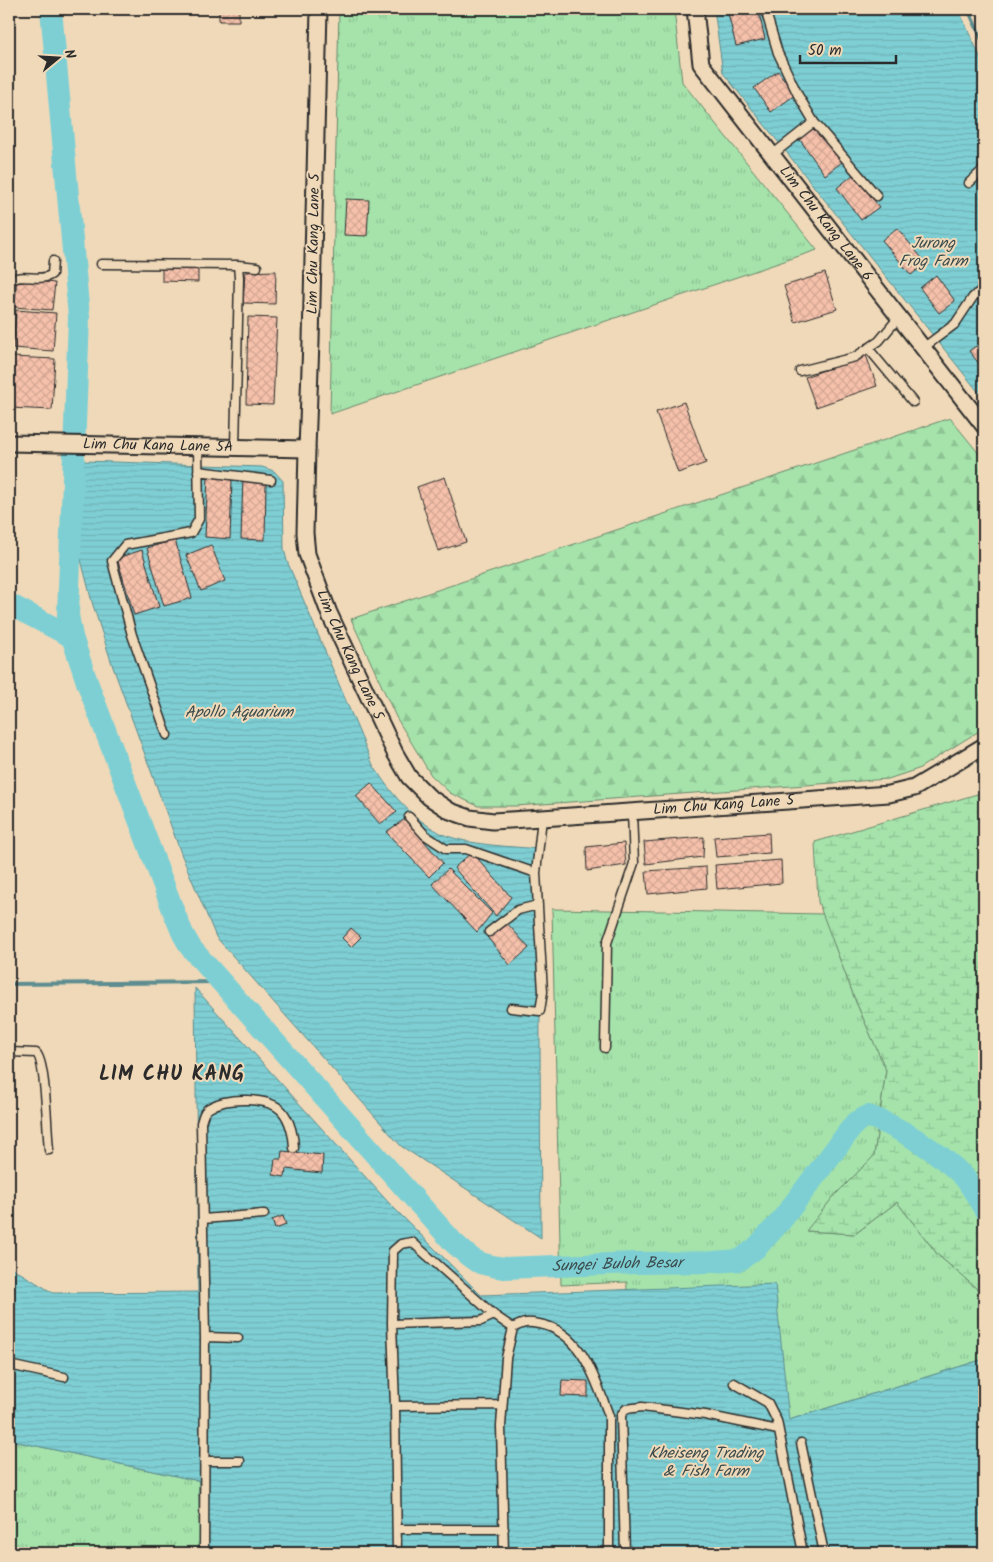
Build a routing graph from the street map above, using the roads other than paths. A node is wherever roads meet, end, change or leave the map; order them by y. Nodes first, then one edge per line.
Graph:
1 (319, 9) edge
2 (696, 9) edge
3 (765, 9) edge
4 (814, 122) junction
5 (772, 155) junction
6 (984, 169) edge
7 (969, 183) dead end
8 (877, 196) dead end
9 (53, 261) dead end
10 (101, 264) dead end
11 (238, 265) junction
12 (257, 267) dead end
13 (9, 281) edge
14 (984, 288) edge
15 (899, 317) junction
16 (868, 348) junction
17 (924, 348) junction
18 (800, 371) dead end
19 (913, 402) dead end
20 (984, 426) edge
21 (9, 442) edge
22 (198, 446) junction
23 (235, 447) junction
24 (306, 448) junction
25 (198, 471) junction
26 (271, 480) dead end
27 (167, 735) dead end
28 (984, 746) edge
29 (632, 812) junction
30 (409, 817) dead end
31 (542, 818) junction
32 (536, 873) junction
33 (538, 905) junction
34 (489, 932) dead end
35 (511, 1008) dead end
36 (605, 1048) dead end
37 (9, 1052) edge
38 (294, 1148) dead end
39 (49, 1150) dead end
40 (264, 1214) dead end
41 (203, 1219) junction
42 (494, 1315) junction
43 (392, 1324) junction
44 (513, 1328) junction
45 (205, 1337) junction
46 (238, 1338) dead end
47 (9, 1364) edge
48 (64, 1377) dead end
49 (734, 1383) dead end
50 (502, 1405) junction
51 (395, 1406) junction
52 (778, 1430) junction
53 (801, 1443) dead end
54 (204, 1461) junction
55 (240, 1461) dead end
56 (397, 1529) junction
57 (504, 1529) junction
58 (204, 1553) edge
59 (397, 1553) edge
60 (504, 1553) edge
61 (609, 1553) edge
62 (625, 1553) edge
63 (803, 1553) edge
64 (824, 1553) edge

1 - 24 street, Lim Chu Kang Lane 5
2 - 5 street, Lim Chu Kang Lane 6
3 - 4 lane
4 - 5 lane
4 - 8 lane
5 - 15 street, Lim Chu Kang Lane 6
6 - 7 lane
9 - 13 lane
10 - 11 lane
11 - 12 lane
11 - 23 lane
14 - 17 lane
15 - 16 lane
15 - 17 street, Lim Chu Kang Lane 6
16 - 18 lane
16 - 19 lane
17 - 20 street, Lim Chu Kang Lane 6
21 - 22 street, Lim Chu Kang Lane 5A
22 - 23 street, Lim Chu Kang Lane 5A
22 - 25 lane
23 - 24 street, Lim Chu Kang Lane 5A
24 - 31 street, Lim Chu Kang Lane 5
25 - 26 lane
25 - 27 lane
28 - 29 street, Lim Chu Kang Lane 5
29 - 31 street, Lim Chu Kang Lane 5
29 - 36 lane
30 - 32 lane
31 - 32 lane
32 - 33 lane
33 - 34 lane
33 - 35 lane
37 - 39 lane
38 - 41 lane
40 - 41 lane
41 - 45 lane
42 - 43 lane
42 - 43 lane
42 - 44 lane
43 - 51 lane
44 - 50 lane
44 - 61 lane
45 - 46 lane
45 - 54 lane
47 - 48 lane
49 - 52 lane
50 - 51 lane
50 - 57 lane
51 - 56 lane
52 - 62 lane
52 - 63 lane
53 - 64 lane
54 - 55 lane
54 - 58 lane
56 - 57 lane
56 - 59 lane
57 - 60 lane

